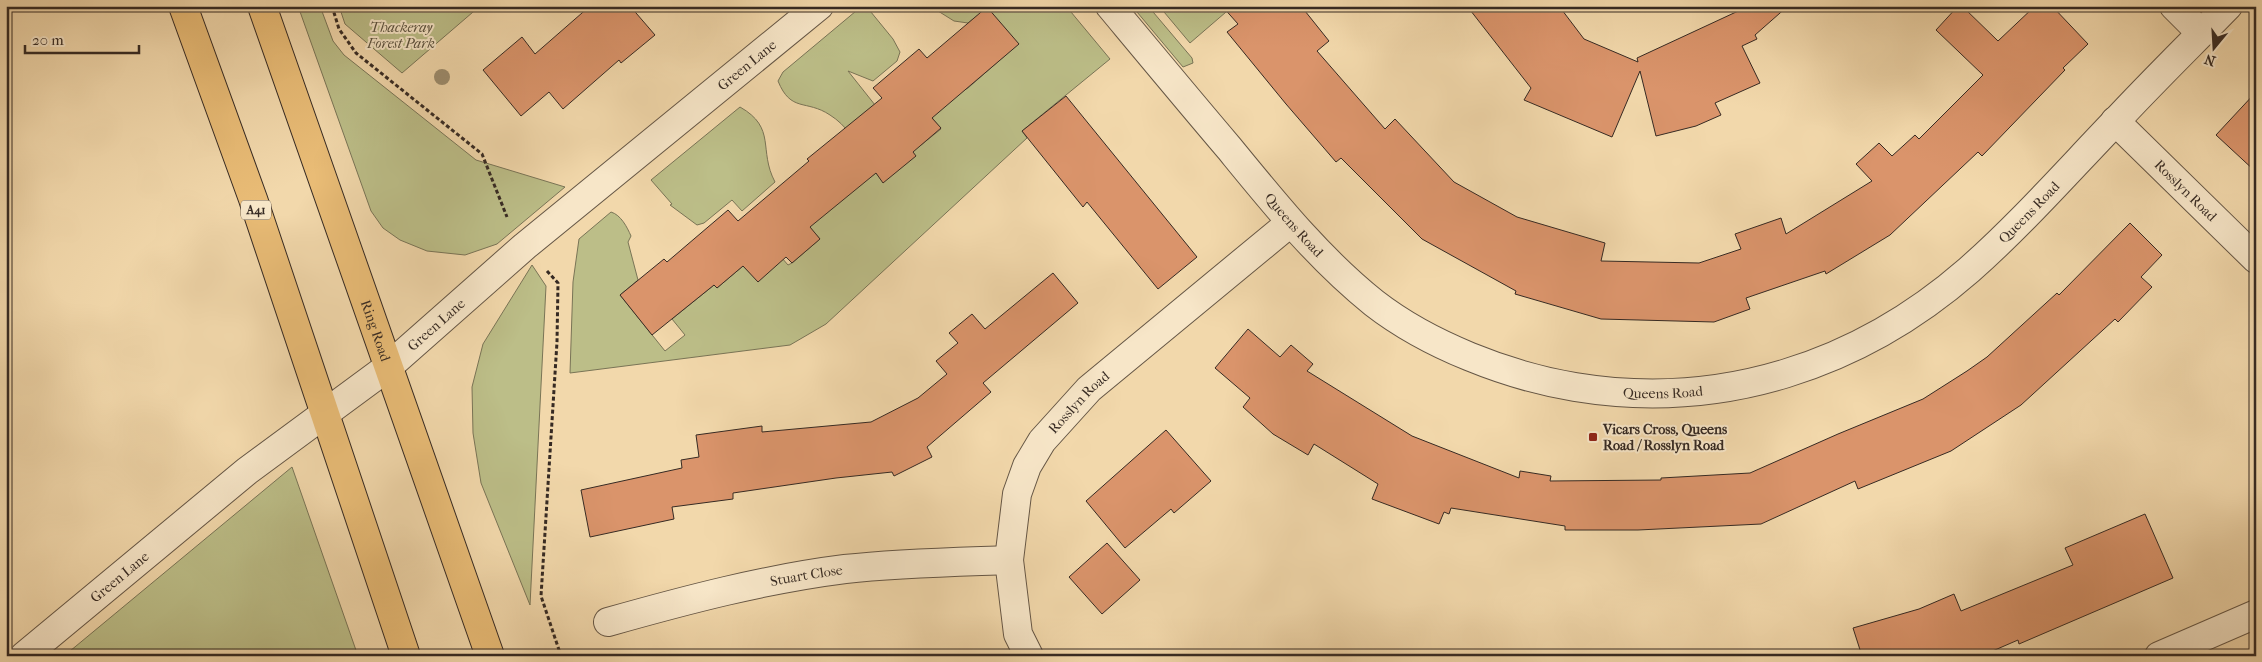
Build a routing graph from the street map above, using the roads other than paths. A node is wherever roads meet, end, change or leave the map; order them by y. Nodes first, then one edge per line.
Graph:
1 (182, 6) edge
2 (262, 6) edge
3 (818, 6) edge
4 (1110, 6) edge
5 (2174, 6) edge
6 (2228, 6) edge
7 (2201, 33) junction
8 (2115, 121) junction
9 (1290, 223) junction
10 (2256, 259) edge
11 (388, 366) junction
12 (326, 414) junction
13 (1009, 560) junction
14 (2256, 614) edge
15 (608, 622) dead end
16 (24, 656) edge
17 (406, 656) edge
18 (490, 656) edge
19 (1030, 656) edge
20 (2159, 656) edge

1 - 12 highway, A41
2 - 11 highway, Ring Road
3 - 11 street, Green Lane
4 - 9 street, Queens Road
5 - 7 street
6 - 7 street, Queens Road
7 - 8 street, Queens Road
8 - 9 street, Queens Road
8 - 10 street, Rosslyn Road
9 - 13 street, Rosslyn Road
11 - 12 street, Green Lane
11 - 18 highway, Ring Road
12 - 16 street, Green Lane
12 - 17 highway, A41
13 - 15 street, Stuart Close
13 - 19 street, Rosslyn Road
14 - 20 street

